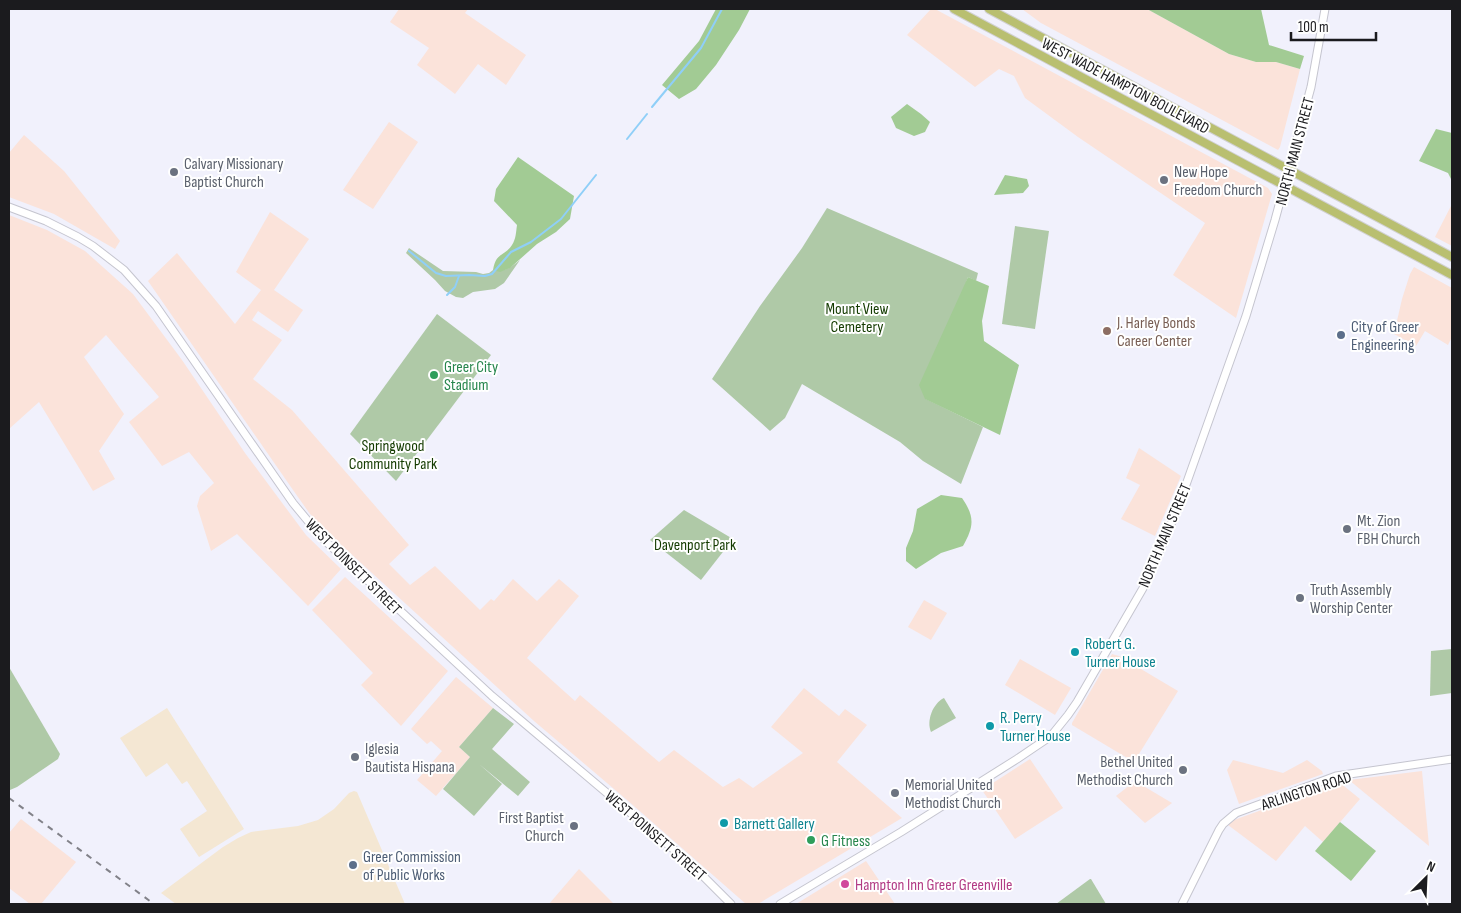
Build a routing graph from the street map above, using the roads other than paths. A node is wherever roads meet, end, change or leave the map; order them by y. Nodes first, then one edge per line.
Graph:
1 (954, 9) edge
2 (989, 9) edge
3 (1325, 9) edge
4 (1289, 169) junction
5 (1284, 186) junction
6 (9, 207) edge
7 (1452, 257) edge
8 (1452, 275) edge
9 (1452, 758) edge
10 (732, 904) edge
11 (780, 904) edge
12 (1182, 904) edge

1 - 5 main road, WEST WADE HAMPTON BOULEVARD
2 - 4 main road, WEST WADE HAMPTON BOULEVARD
3 - 4 main road, NORTH MAIN STREET
4 - 5 main road, NORTH MAIN STREET
4 - 7 main road, WEST WADE HAMPTON BOULEVARD
5 - 8 main road, WEST WADE HAMPTON BOULEVARD
5 - 11 main road, NORTH MAIN STREET
6 - 10 main road, WEST POINSETT STREET
9 - 12 main road, ARLINGTON ROAD

